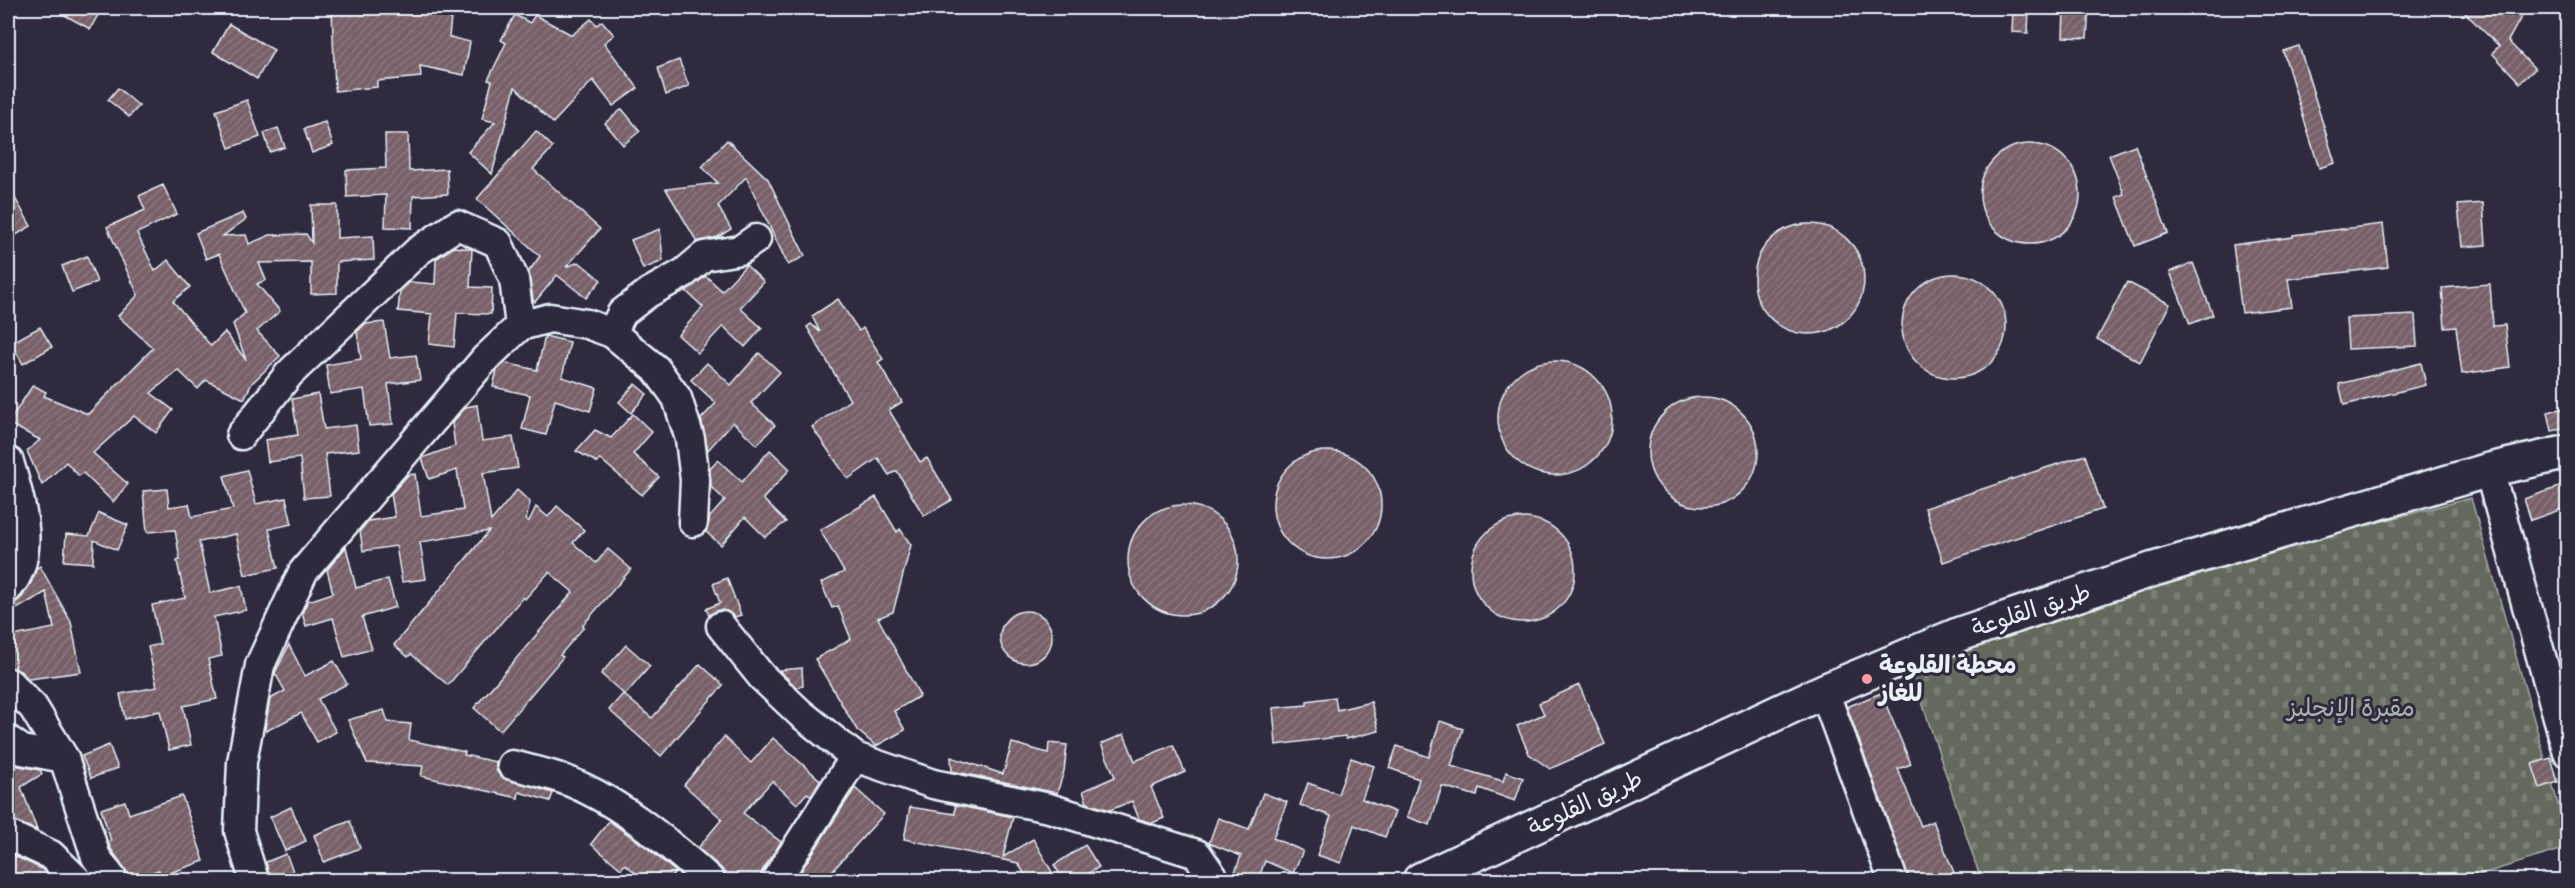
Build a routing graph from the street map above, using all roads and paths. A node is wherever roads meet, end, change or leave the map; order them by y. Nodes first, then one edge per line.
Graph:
1 (756, 239) dead end
2 (520, 326) junction
3 (612, 333) junction
4 (242, 435) dead end
5 (2568, 452) edge
6 (9, 462) edge
7 (2489, 470) junction
8 (693, 522) dead end
9 (8, 588) edge
10 (721, 626) dead end
11 (9, 683) dead end
12 (1824, 691) junction
13 (8, 740) edge
14 (2568, 753) edge
15 (855, 757) junction
16 (64, 758) junction
17 (512, 765) dead end
18 (8, 835) edge
19 (77, 880) edge
20 (113, 880) edge
21 (254, 880) edge
22 (710, 880) edge
23 (776, 880) edge
24 (1215, 880) edge
25 (1420, 880) edge
26 (1893, 880) edge

1 - 3 street
2 - 3 street
2 - 4 street
2 - 21 street
3 - 8 street
5 - 7 main road, طريق القلوعة
6 - 9 street
7 - 12 main road, طريق القلوعة
7 - 14 street
10 - 15 street
11 - 16 street
12 - 25 main road, طريق القلوعة
12 - 26 street
13 - 16 street
15 - 23 street
15 - 24 street
16 - 20 street
17 - 22 street
18 - 19 street

